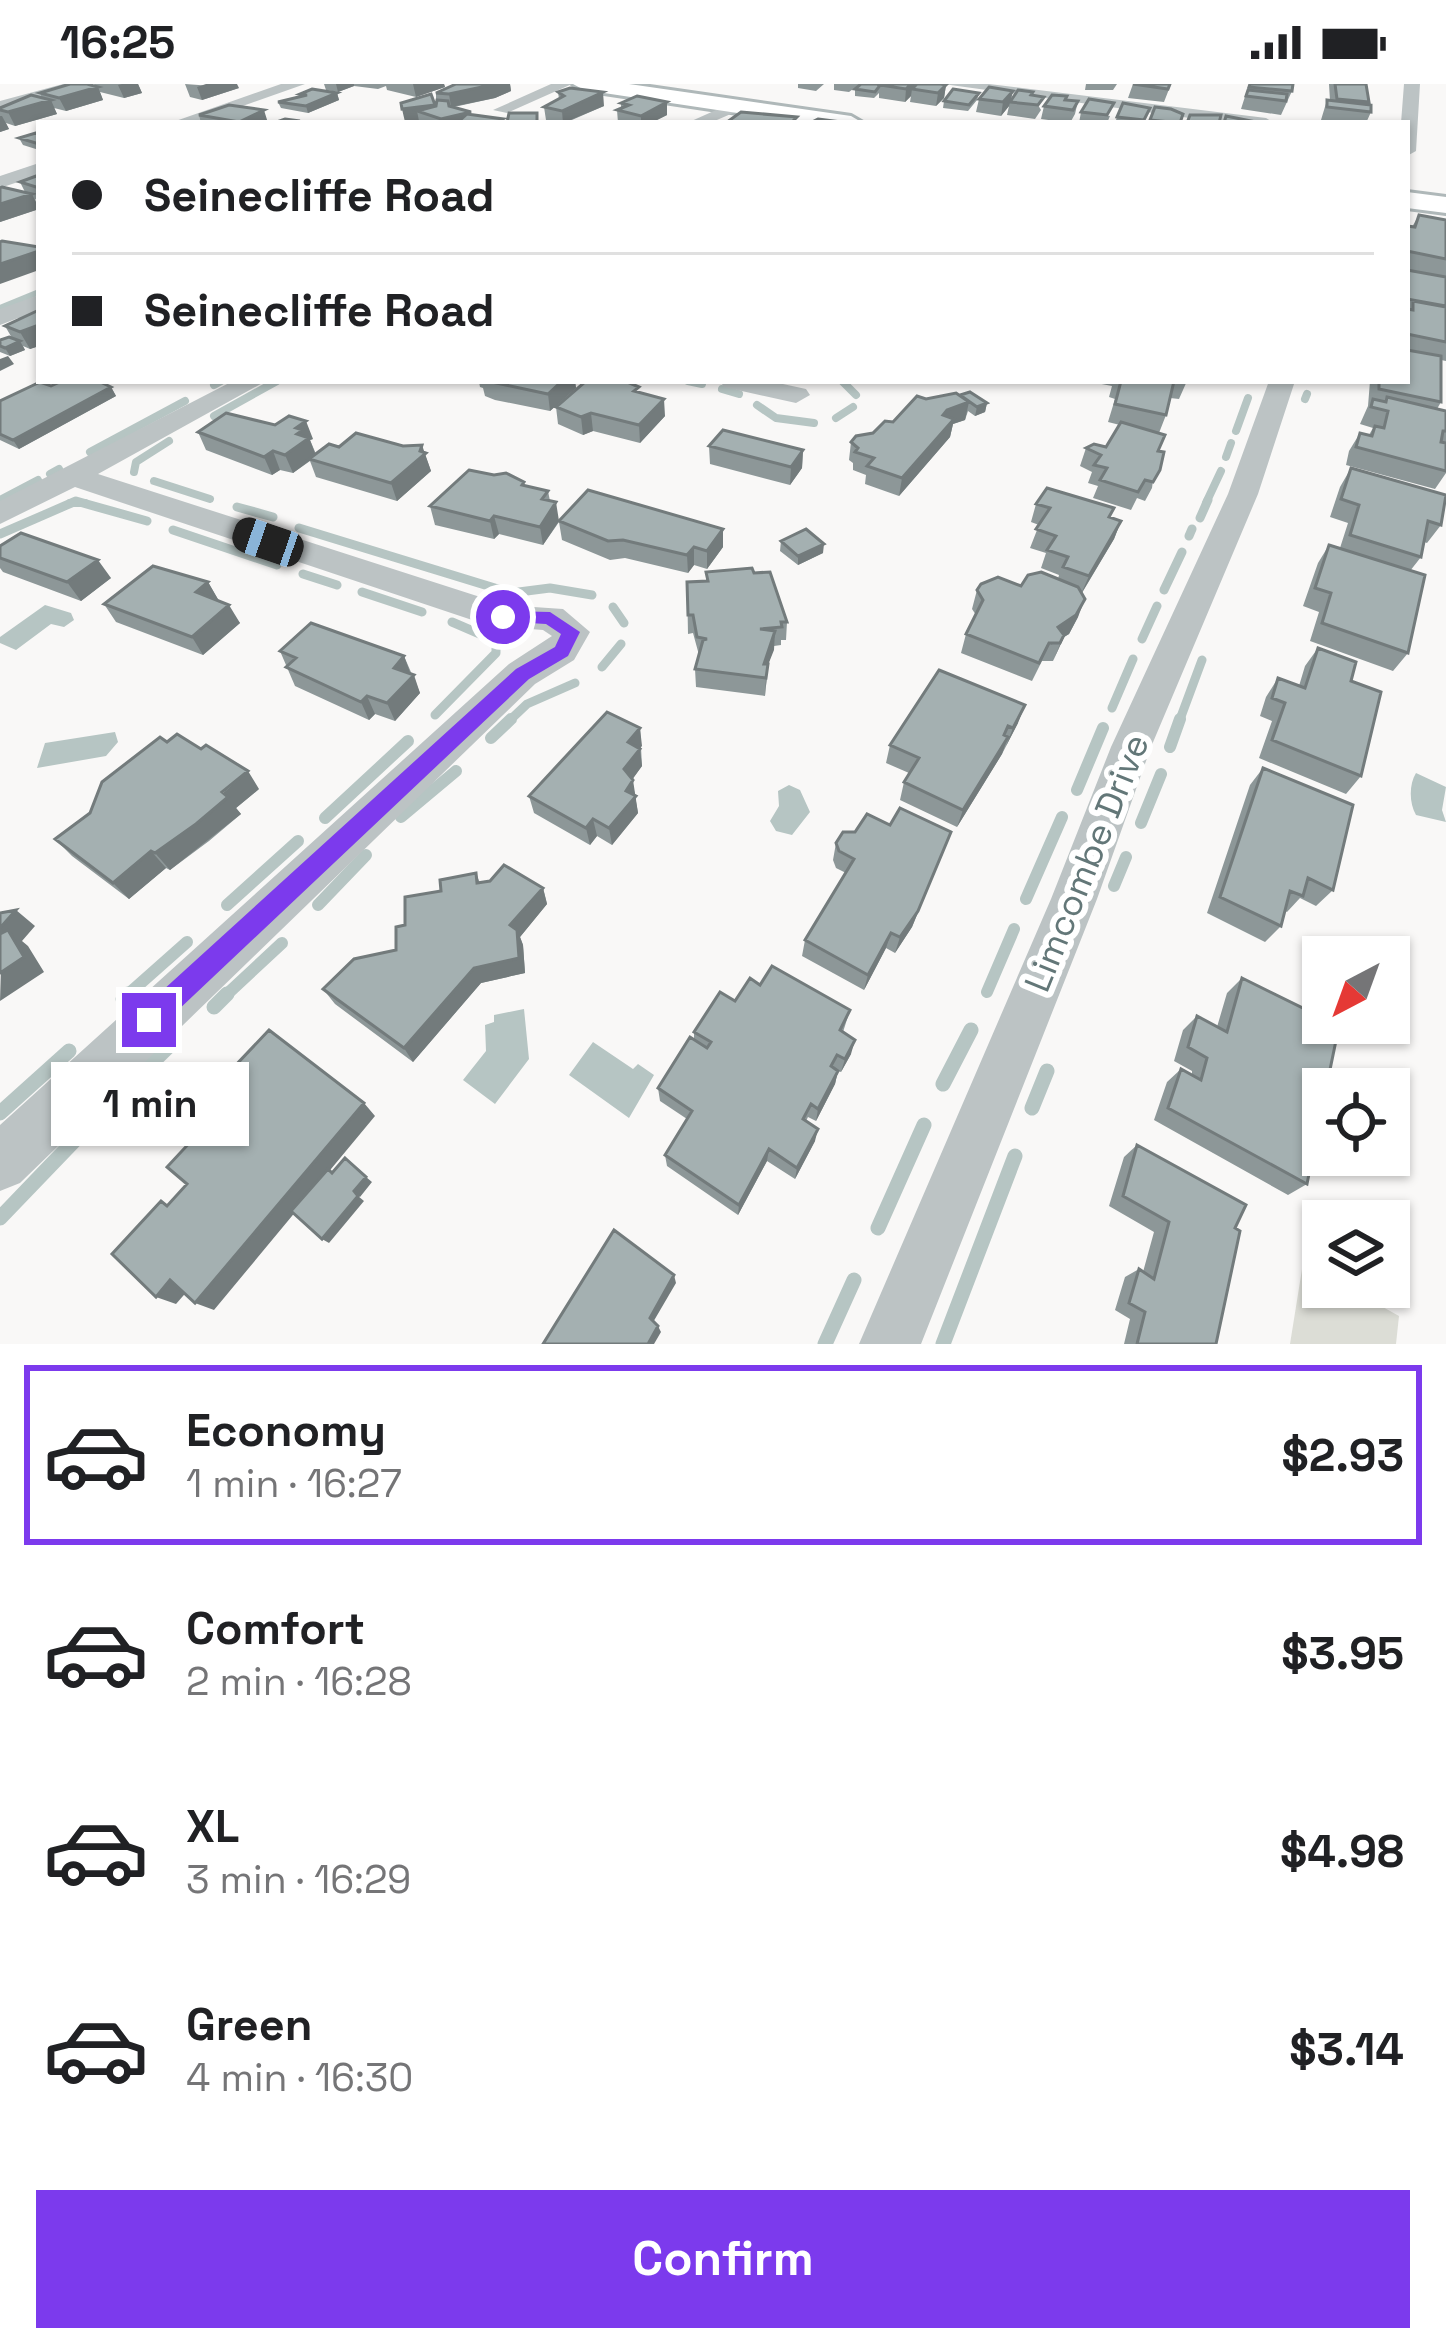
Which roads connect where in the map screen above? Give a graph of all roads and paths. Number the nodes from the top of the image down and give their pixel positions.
1 (80, 84) edge
2 (296, 84) edge
3 (564, 84) edge
4 (584, 84) edge
5 (952, 84) edge
6 (1412, 84) edge
7 (0, 106) edge
8 (501, 110) dead end
9 (726, 115) edge
10 (187, 120) edge
11 (804, 120) edge
12 (1254, 120) edge
13 (1409, 120) edge
14 (36, 170) edge
15 (0, 182) edge
16 (1410, 200) edge
17 (1446, 205) edge
18 (36, 303) edge
19 (0, 318) edge
20 (248, 384) edge
21 (746, 384) edge
22 (1281, 384) edge
23 (796, 395) dead end
24 (72, 476) junction
25 (0, 514) edge
26 (0, 1162) edge
27 (890, 1344) edge

1 - 7 street
2 - 10 street
3 - 8 street
4 - 9 main road
5 - 12 street
6 - 13 street
9 - 11 main road
14 - 15 street
16 - 17 main road
18 - 19 street
20 - 24 street
21 - 23 street
22 - 27 street, Limcombe Drive
24 - 25 street
24 - 26 street

